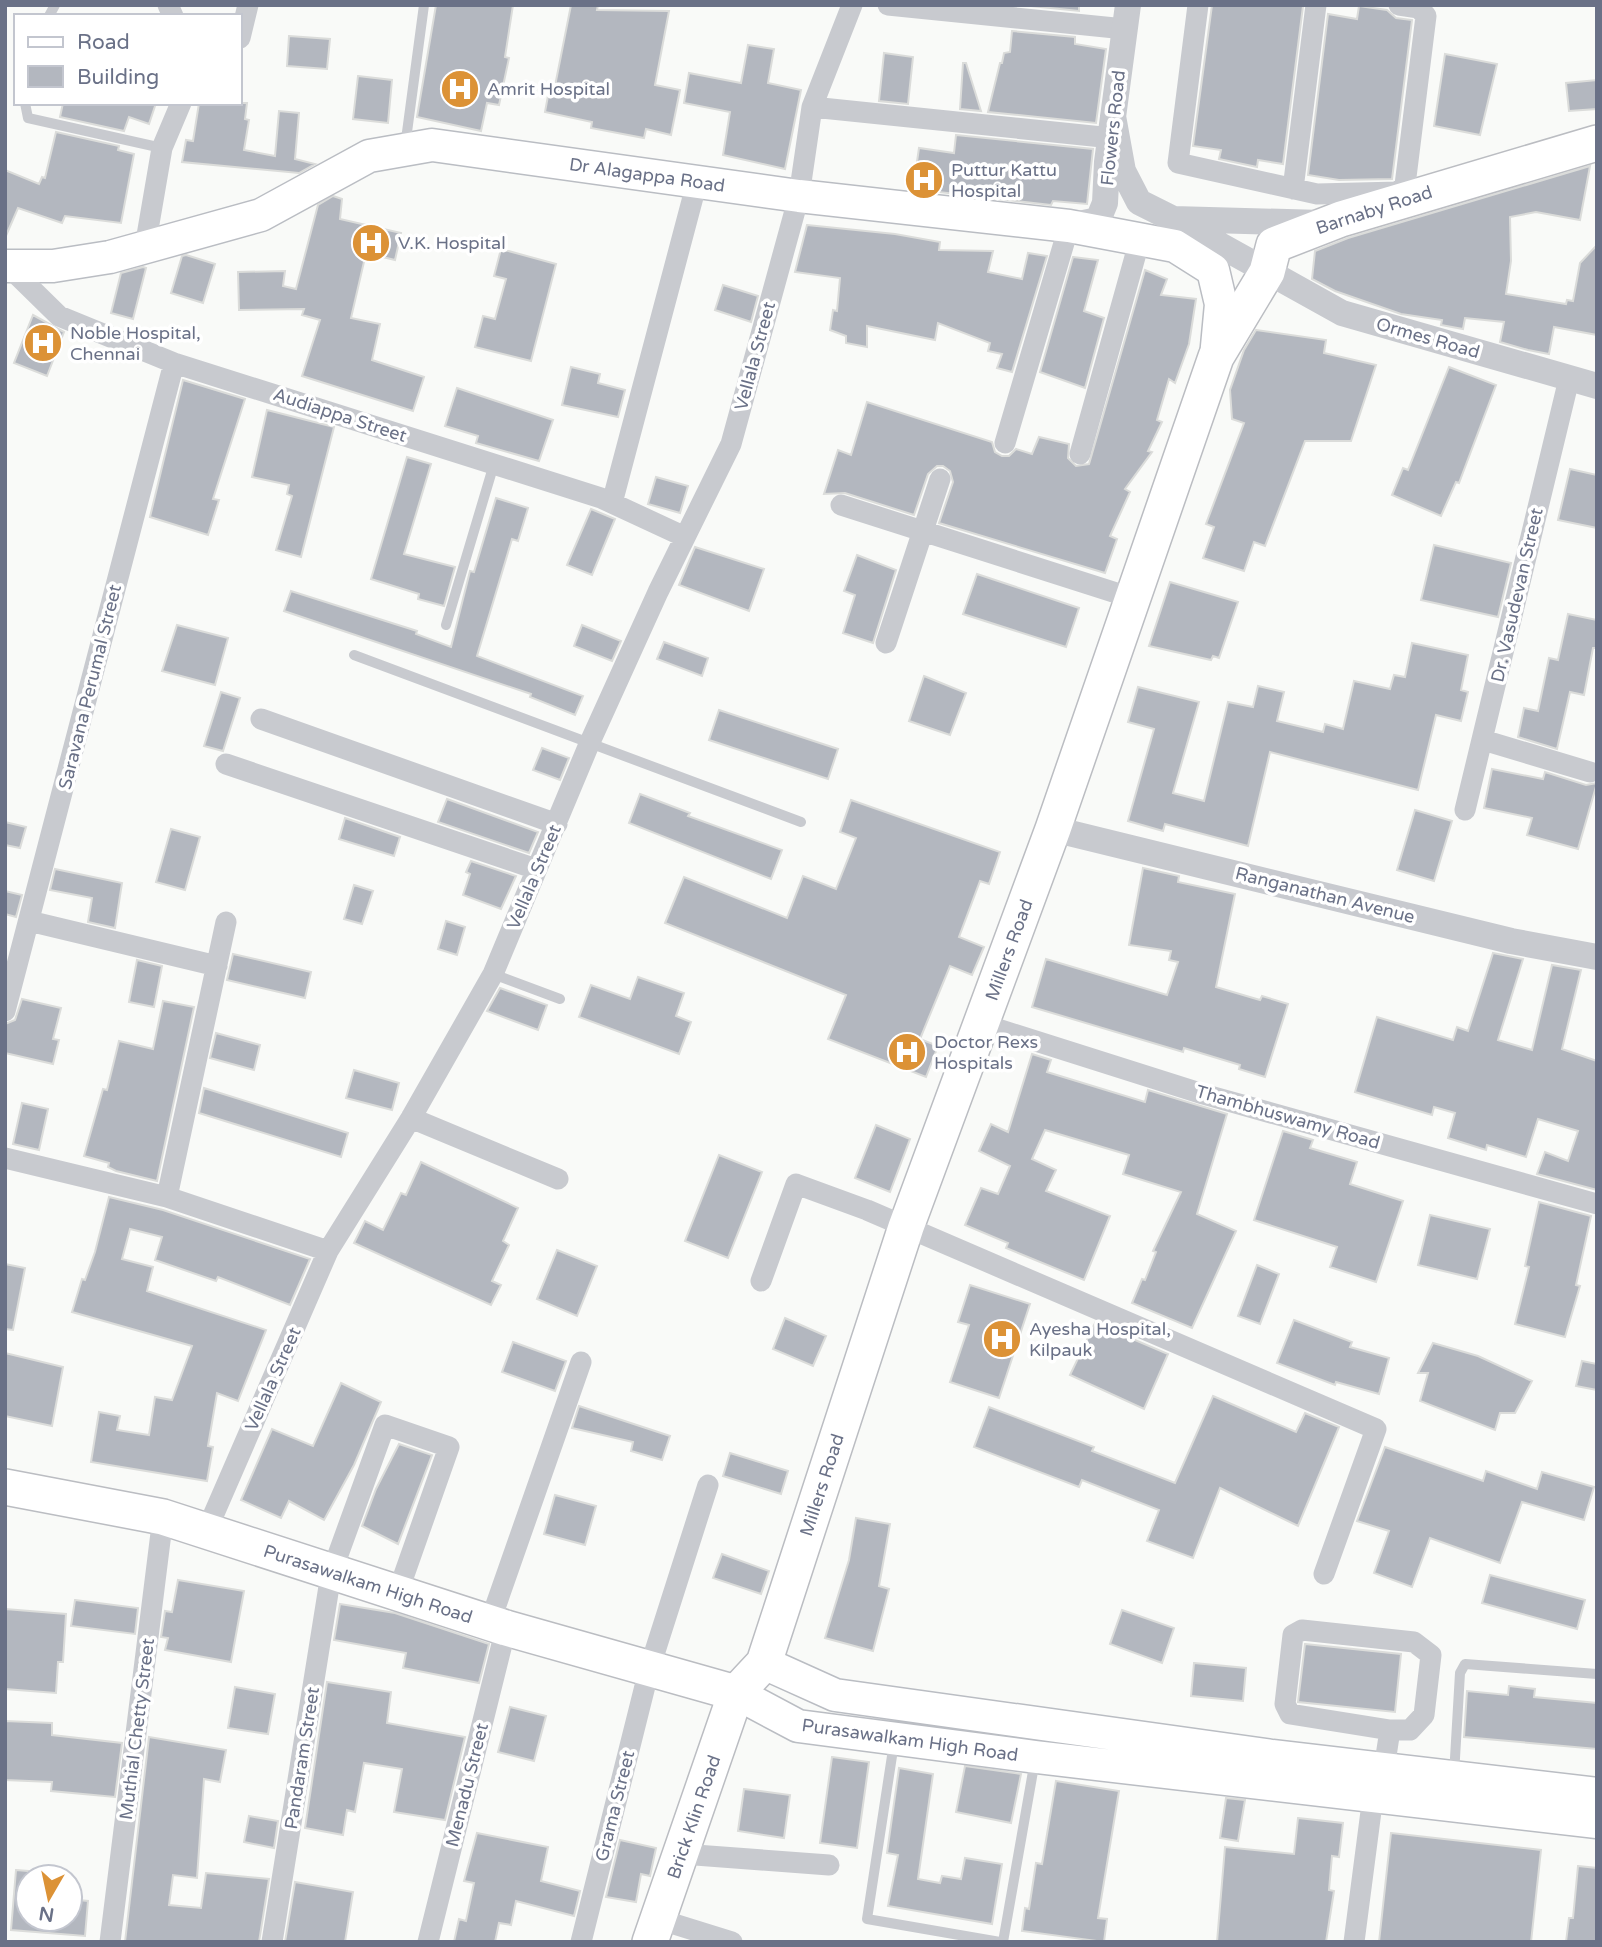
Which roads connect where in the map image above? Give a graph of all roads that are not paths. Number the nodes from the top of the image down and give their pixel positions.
1 (248, 5) edge
2 (424, 5) edge
3 (852, 5) edge
4 (888, 5) edge
5 (1198, 5) edge
6 (1316, 5) edge
7 (1399, 5) edge
8 (1126, 17) edge
9 (242, 30) edge
10 (24, 105) edge
11 (180, 105) edge
12 (812, 107) junction
13 (1113, 127) junction
14 (1597, 143) edge
15 (162, 148) junction
16 (405, 150) junction
17 (698, 182) junction
18 (1293, 189) junction
19 (799, 196) junction
20 (1330, 212) junction
21 (1173, 219) junction
22 (1069, 226) junction
23 (1140, 239) junction
24 (145, 247) junction
25 (7, 267) edge
26 (1267, 272) junction
27 (1216, 358) junction
28 (174, 363) junction
29 (1569, 379) junction
30 (1597, 386) edge
31 (1005, 443) dead end
32 (1080, 454) dead end
33 (494, 464) junction
34 (940, 479) dead end
35 (612, 503) junction
36 (841, 505) dead end
37 (921, 533) junction
38 (685, 537) junction
39 (1132, 598) junction
40 (446, 625) dead end
41 (886, 643) dead end
42 (354, 655) dead end
43 (261, 719) dead end
44 (1483, 740) junction
45 (590, 743) junction
46 (226, 764) dead end
47 (1590, 772) dead end
48 (1465, 810) dead end
49 (801, 822) dead end
50 (557, 824) junction
51 (1053, 830) junction
52 (536, 869) junction
53 (29, 921) junction
54 (226, 922) dead end
55 (1597, 957) edge
56 (12, 964) edge
57 (216, 966) junction
58 (493, 974) junction
59 (560, 999) dead end
60 (5, 1011) edge
61 (982, 1024) junction
62 (411, 1118) junction
63 (5, 1158) edge
64 (558, 1179) dead end
65 (167, 1197) junction
66 (1597, 1204) edge
67 (906, 1227) junction
68 (328, 1251) junction
69 (761, 1281) dead end
70 (581, 1362) dead end
71 (708, 1485) dead end
72 (5, 1488) edge
73 (163, 1517) junction
74 (206, 1532) junction
75 (331, 1574) junction
76 (1324, 1574) dead end
77 (398, 1592) junction
78 (498, 1625) junction
79 (764, 1663) junction
80 (649, 1670) junction
81 (1597, 1674) edge
82 (736, 1693) junction
83 (1390, 1730) junction
84 (894, 1740) junction
85 (1036, 1757) junction
86 (1454, 1777) junction
87 (1378, 1783) junction
88 (1597, 1794) edge
89 (1597, 1822) edge
90 (682, 1854) junction
91 (829, 1865) dead end
92 (654, 1930) edge
93 (110, 1942) edge
94 (272, 1942) edge
95 (428, 1942) edge
96 (581, 1942) edge
97 (732, 1942) edge
98 (1001, 1942) edge
99 (1354, 1942) edge

1 - 9 street
2 - 16 lane
3 - 12 street, Vellala Street
4 - 8 street
5 - 18 street
6 - 18 street
7 - 20 street
8 - 13 street, Flowers Road
10 - 15 lane
11 - 15 street
12 - 13 street
12 - 19 street, Vellala Street
13 - 21 street, Ormes Road
13 - 22 street, Flowers Road
14 - 20 main road, Barnaby Road
15 - 24 street
16 - 17 main road, Dr Alagappa Road
16 - 24 main road, Dr Alagappa Road
17 - 19 main road, Dr Alagappa Road
17 - 35 street
18 - 20 street
19 - 22 main road, Dr Alagappa Road
19 - 38 street, Vellala Street
20 - 21 street
20 - 26 main road, Barnaby Road
21 - 26 street, Ormes Road
22 - 23 main road, Dr Alagappa Road
22 - 31 street
23 - 27 main road, Dr Alagappa Road
23 - 32 street
24 - 25 main road, Dr Alagappa Road
25 - 28 street, Audiappa Street
26 - 27 main road, Barnaby Road
26 - 29 street, Ormes Road
27 - 39 main road, Millers Road
28 - 33 street, Audiappa Street
28 - 53 street, Saravana Perumal Street
29 - 30 street, Ormes Road
29 - 44 street, Dr. Vasudevan Street
33 - 35 street, Audiappa Street
33 - 40 lane
34 - 37 street
35 - 38 street, Audiappa Street
36 - 37 street
37 - 39 street
37 - 41 street
38 - 45 street, Vellala Street
39 - 51 main road, Millers Road
42 - 45 lane
43 - 50 street
44 - 47 street
44 - 48 street, Dr. Vasudevan Street
45 - 49 lane
45 - 50 street, Vellala Street
46 - 52 street
50 - 52 street, Vellala Street
51 - 55 street, Ranganathan Avenue
51 - 61 main road, Millers Road
52 - 58 street, Vellala Street
53 - 56 street, Saravana Perumal Street
53 - 57 street
54 - 57 street
56 - 60 street, Saravana Perumal Street
57 - 65 street
58 - 59 lane
58 - 62 street, Vellala Street
61 - 66 street, Thambhuswamy Road
61 - 67 main road, Millers Road
62 - 64 street
62 - 68 street, Vellala Street
63 - 65 street
65 - 68 street
67 - 69 street
67 - 76 street
67 - 79 main road, Millers Road
68 - 74 street, Vellala Street
70 - 78 street, Menadu Street
71 - 80 street, Grama Street
72 - 73 main road, Purasawalkam High Road
73 - 74 main road, Purasawalkam High Road
73 - 93 street, Muthial Chetty Street
74 - 75 main road, Purasawalkam High Road
75 - 77 main road, Purasawalkam High Road
75 - 77 street, Pandaram Street
75 - 94 street, Pandaram Street
77 - 78 main road, Purasawalkam High Road
78 - 80 main road, Purasawalkam High Road
78 - 95 street, Menadu Street
79 - 82 main road, Millers Road
79 - 87 main road, Purasawalkam High Road
80 - 82 main road, Purasawalkam High Road
80 - 96 street, Grama Street
81 - 86 lane
82 - 84 main road, Purasawalkam High Road
82 - 90 main road, Brick Klin Road
83 - 83 street
83 - 87 street
84 - 85 main road, Purasawalkam High Road
84 - 98 lane
85 - 87 main road, Purasawalkam High Road
85 - 98 lane
86 - 87 main road, Purasawalkam High Road
86 - 88 main road, Purasawalkam High Road
87 - 89 main road, Purasawalkam High Road
87 - 99 street
90 - 91 street
90 - 92 main road, Brick Klin Road
92 - 97 street

